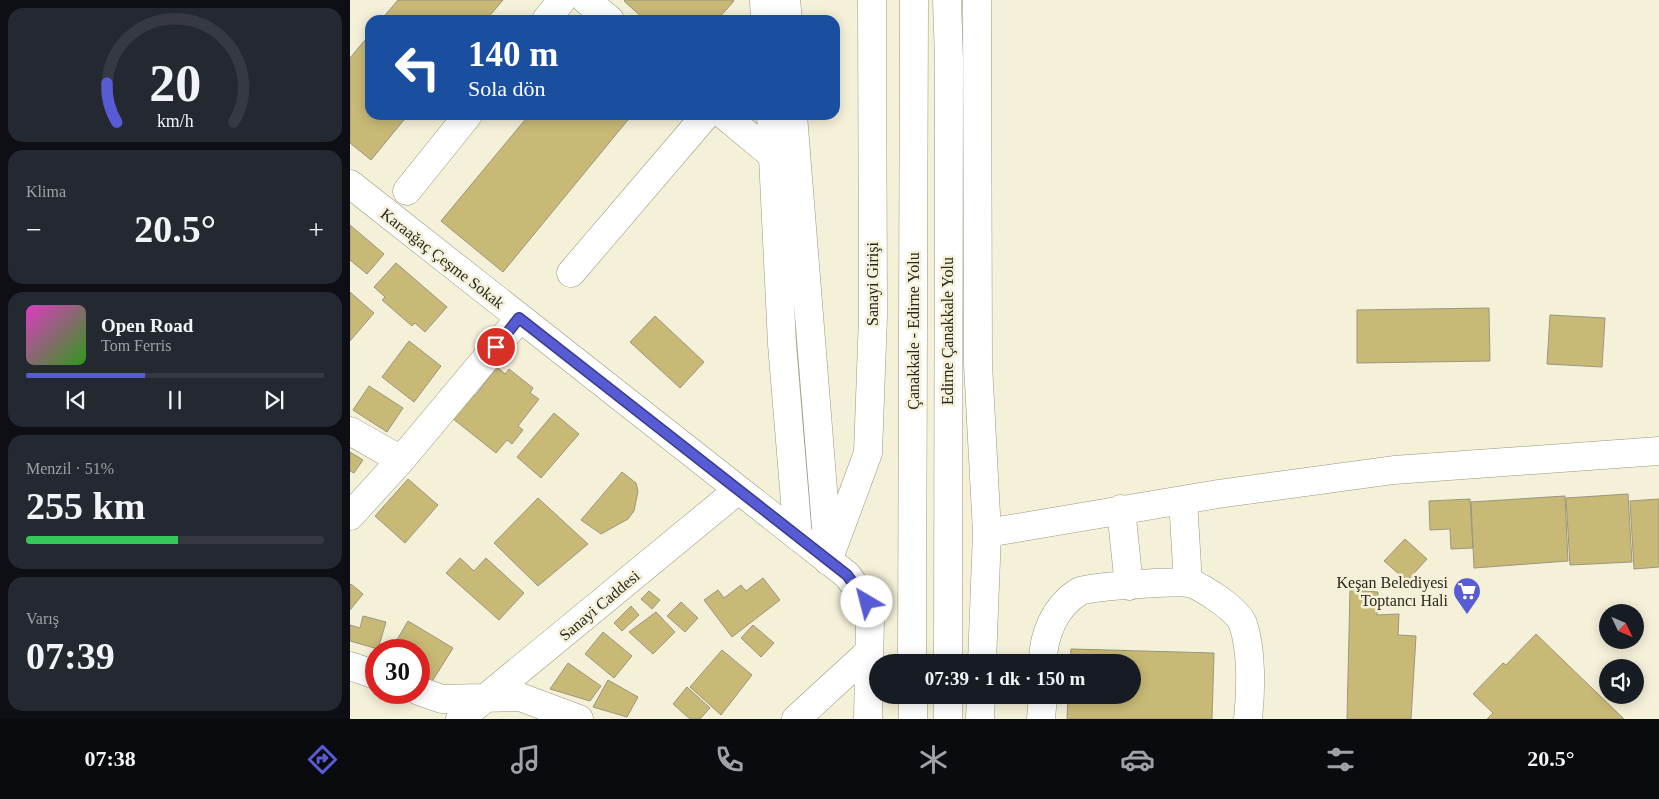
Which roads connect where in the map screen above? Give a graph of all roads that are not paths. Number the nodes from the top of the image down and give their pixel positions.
1 (562, 0) edge
2 (586, 0) edge
3 (764, 0) edge
4 (786, 0) edge
5 (872, 0) edge
6 (914, 0) edge
7 (947, 0) edge
8 (977, 0) edge
9 (550, 15) edge
10 (604, 15) edge
11 (765, 15) edge
12 (788, 15) edge
13 (464, 120) edge
14 (702, 120) edge
15 (730, 120) edge
16 (771, 120) edge
17 (793, 120) edge
18 (774, 156) junction
19 (797, 175) junction
20 (350, 184) edge
21 (407, 191) dead end
22 (571, 273) dead end
23 (519, 318) junction
24 (350, 431) edge
25 (1659, 451) edge
26 (401, 460) junction
27 (738, 490) junction
28 (1183, 500) junction
29 (1121, 509) junction
30 (350, 516) edge
31 (987, 533) junction
32 (798, 537) junction
33 (828, 561) junction
34 (1188, 583) junction
35 (1129, 586) junction
36 (869, 652) junction
37 (912, 654) edge
38 (948, 654) edge
39 (982, 654) edge
40 (1043, 654) edge
41 (350, 666) edge
42 (365, 671) edge
43 (430, 695) edge
44 (488, 698) junction
45 (913, 704) edge
46 (948, 704) edge
47 (981, 704) edge
48 (1042, 704) edge
49 (460, 719) edge
50 (579, 719) edge
51 (796, 719) edge
52 (868, 719) edge
53 (913, 719) edge
54 (948, 719) edge
55 (980, 719) edge
56 (1042, 719) edge
57 (1248, 719) edge

1 - 9 main road
2 - 10 main road
3 - 11 main road
4 - 12 main road
5 - 33 main road, Sanayi Girişi
6 - 37 main road, Çanakkale - Edirne Yolu
7 - 38 main road, Edirne Çanakkale Yolu
8 - 31 main road
13 - 21 main road
14 - 22 main road
15 - 18 main road
16 - 18 main road
17 - 19 main road
18 - 19 main road
18 - 32 main road
19 - 33 main road
20 - 23 main road, Karaağaç Çeşme Sokak
23 - 26 main road
23 - 27 main road, Karaağaç Çeşme Sokak
24 - 26 main road
25 - 28 main road
26 - 30 main road
27 - 32 main road, Karaağaç Çeşme Sokak
27 - 44 main road, Sanayi Caddesi
28 - 29 main road
28 - 34 main road
29 - 31 main road
29 - 35 main road
31 - 39 main road
32 - 33 main road, Karaağaç Çeşme Sokak
33 - 36 main road, Karaağaç Çeşme Sokak
34 - 35 main road
34 - 57 main road
35 - 40 main road
36 - 51 main road
36 - 52 main road, Karaağaç Çeşme Sokak
41 - 42 main road
43 - 44 main road
44 - 49 main road, Sanayi Caddesi
44 - 50 main road
45 - 53 main road
46 - 54 main road
47 - 55 main road
48 - 56 main road

